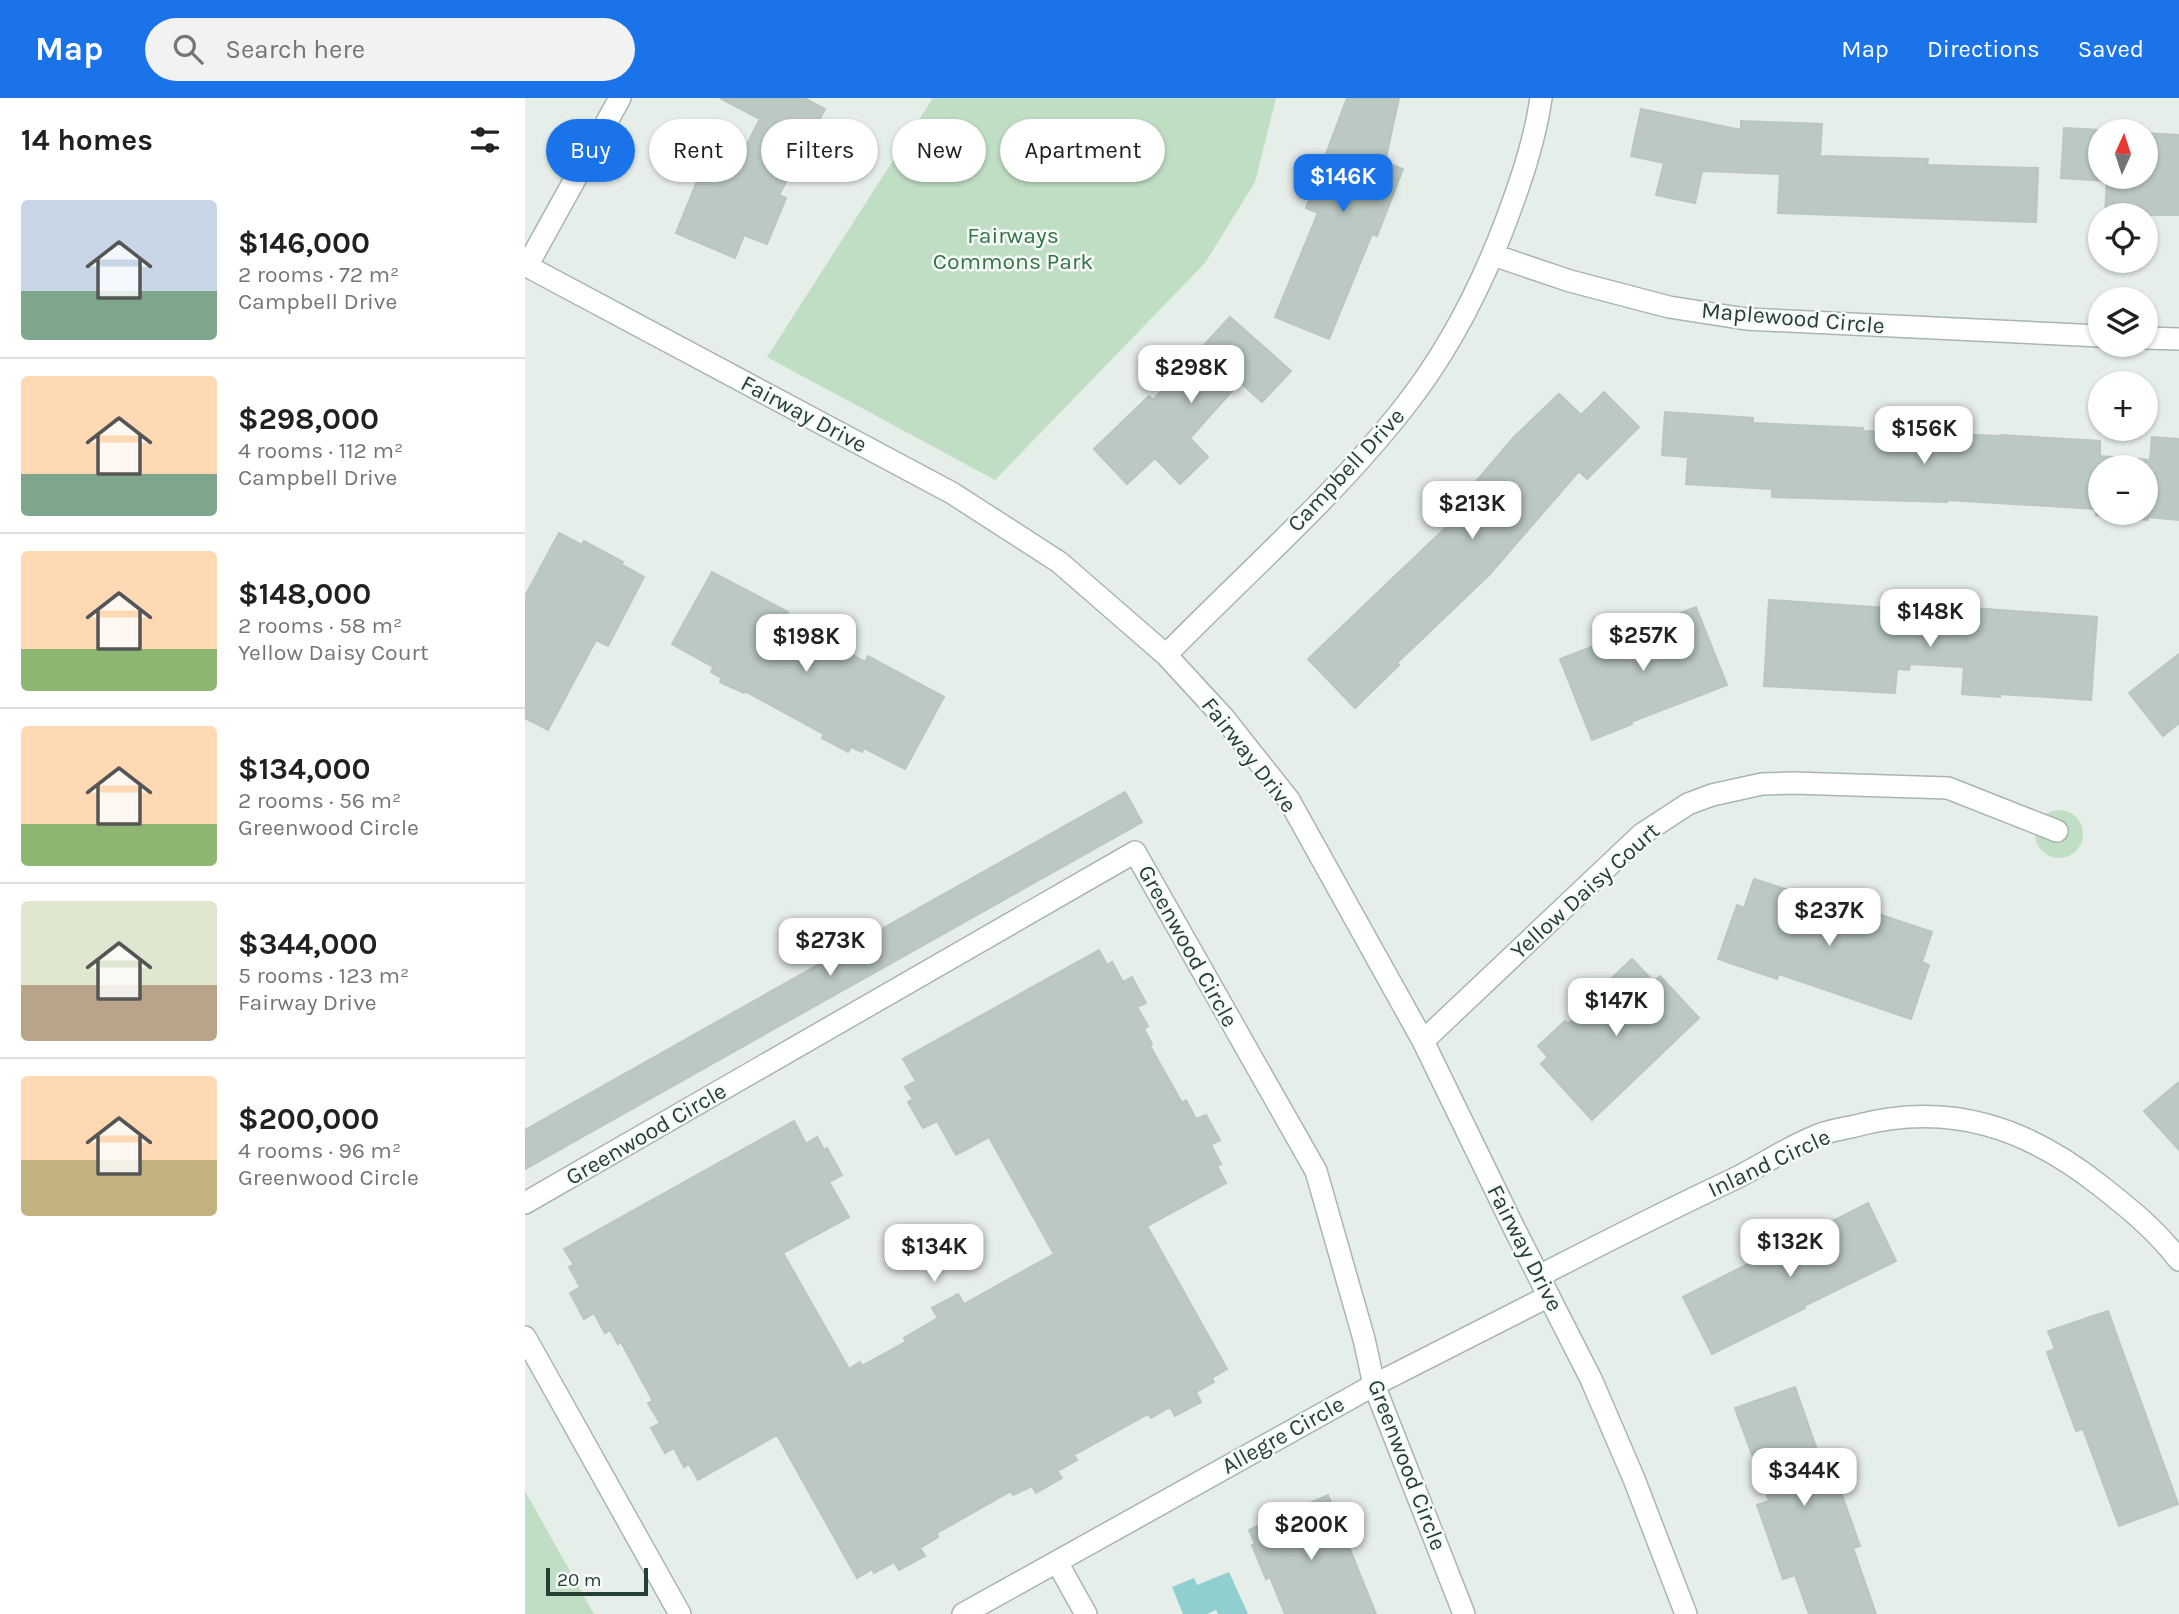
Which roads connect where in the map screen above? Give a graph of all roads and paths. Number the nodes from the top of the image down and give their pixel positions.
1 (620, 98) edge
2 (1541, 98) edge
3 (1493, 255) junction
4 (526, 266) edge
5 (2088, 335) edge
6 (2158, 338) edge
7 (2179, 339) edge
8 (1166, 655) junction
9 (2057, 831) dead end
10 (1423, 1041) junction
11 (525, 1203) edge
12 (2179, 1259) edge
13 (1539, 1276) junction
14 (1549, 1296) junction
15 (525, 1337) edge
16 (1374, 1385) junction
17 (1057, 1562) junction
18 (680, 1614) edge
19 (963, 1614) edge
20 (1086, 1614) edge
21 (1464, 1614) edge
22 (1686, 1614) edge

1 - 4 street
2 - 3 street, Campbell Drive
3 - 5 street, Maplewood Circle
3 - 8 street, Campbell Drive
4 - 8 street, Fairway Drive
6 - 7 street
8 - 10 street, Fairway Drive
9 - 10 street, Yellow Daisy Court
10 - 13 street, Fairway Drive
11 - 16 street, Greenwood Circle
12 - 13 street, Inland Circle
13 - 14 street, Fairway Drive
14 - 16 street, Allegre Circle
14 - 22 street, Fairway Drive
15 - 18 street
16 - 17 street, Allegre Circle
16 - 21 street, Greenwood Circle
17 - 19 street, Allegre Circle
17 - 20 street

